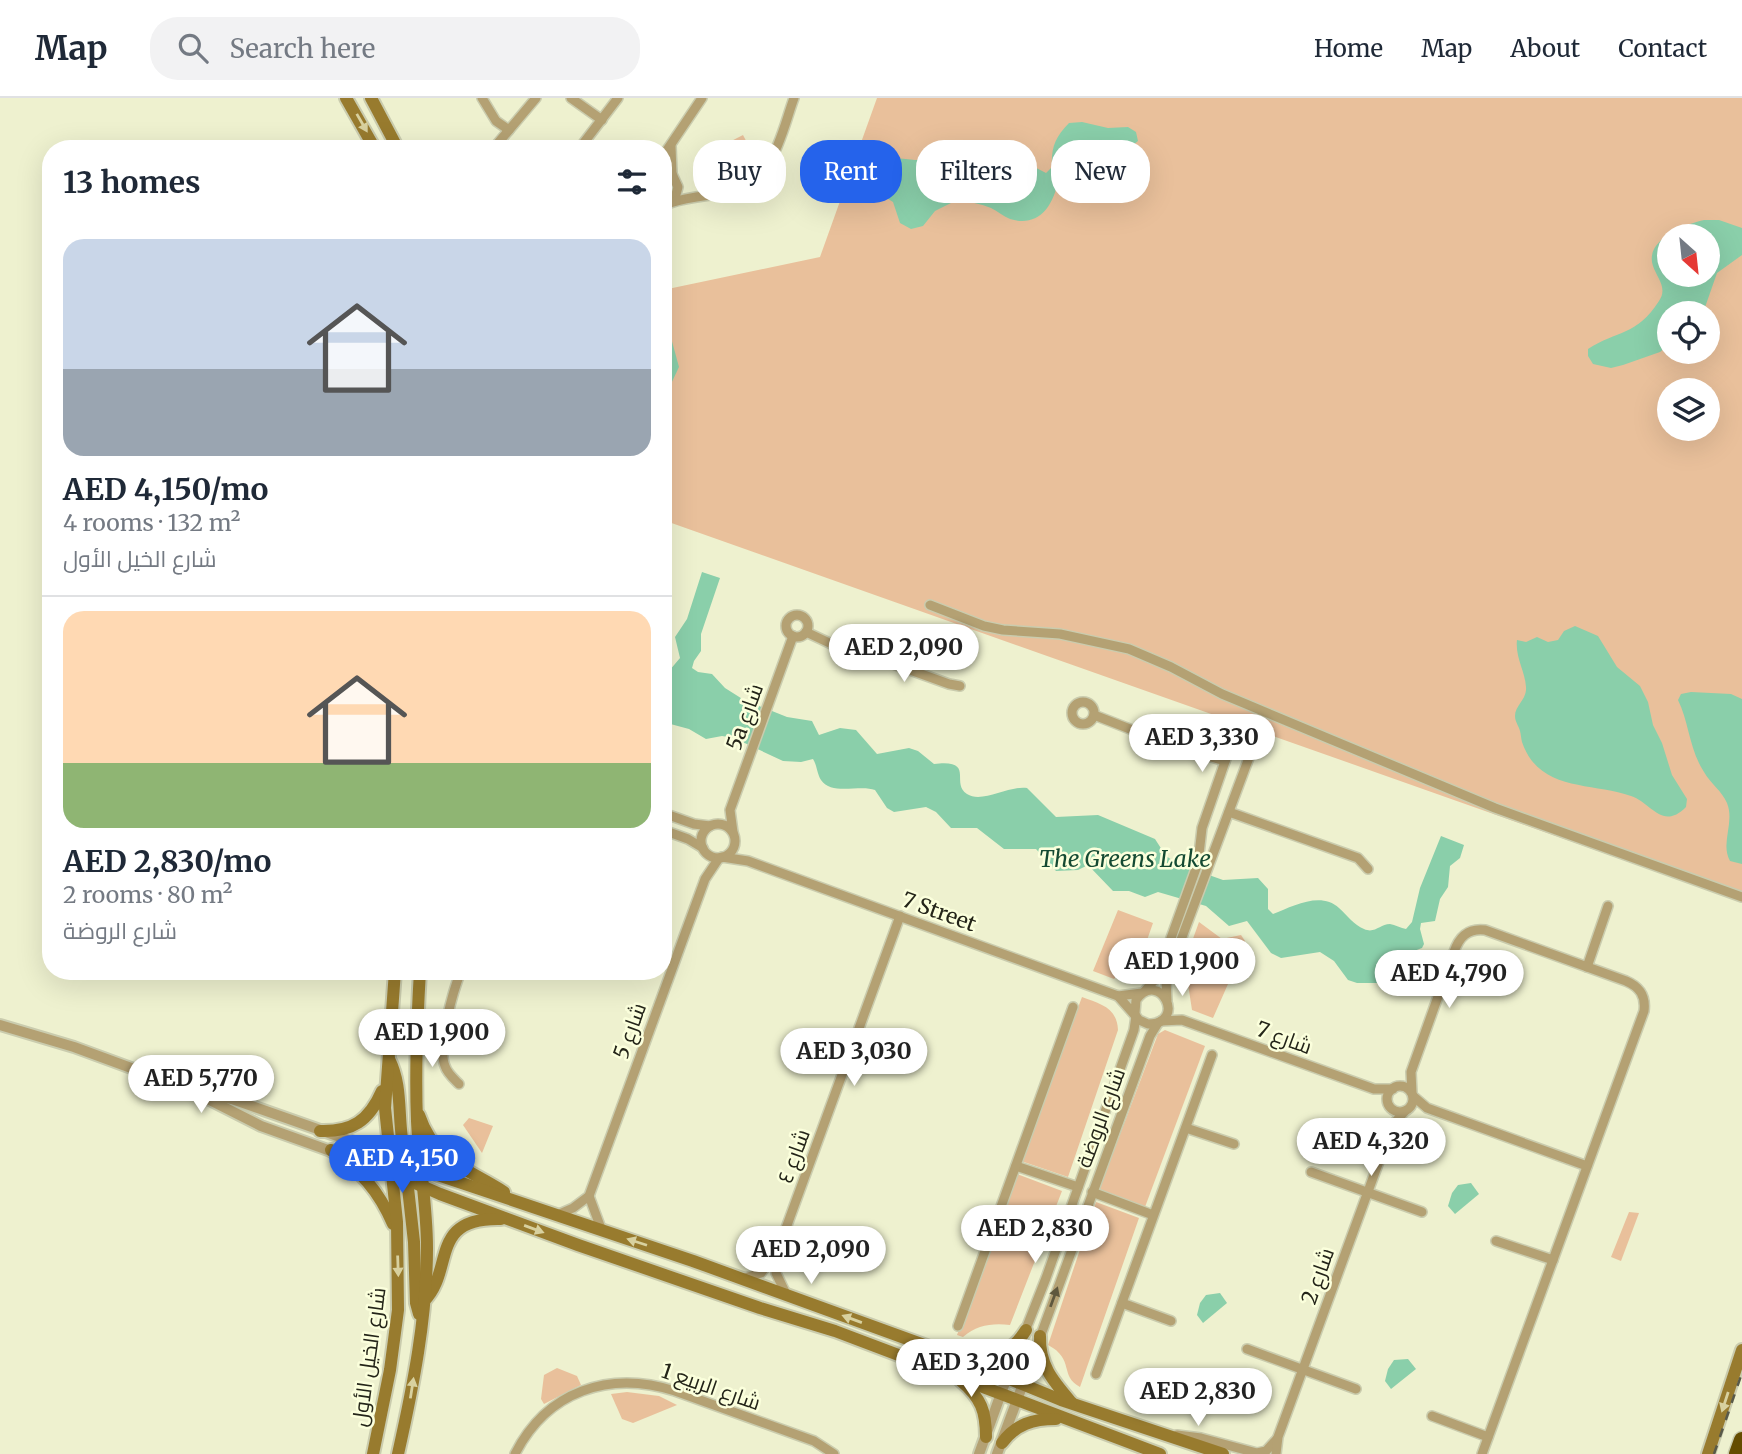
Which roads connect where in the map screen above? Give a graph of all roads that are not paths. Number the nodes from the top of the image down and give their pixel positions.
1 (346, 98) edge
2 (371, 98) edge
3 (482, 98) edge
4 (536, 98) edge
5 (571, 98) edge
6 (618, 98) edge
7 (702, 98) edge
8 (794, 98) edge
9 (602, 120) junction
10 (509, 130) junction
11 (370, 140) edge
12 (393, 140) edge
13 (501, 140) edge
14 (586, 140) edge
15 (779, 140) edge
16 (672, 143) edge
17 (672, 176) edge
18 (672, 178) edge
19 (693, 190) edge
20 (672, 198) edge
21 (693, 198) edge
22 (672, 203) edge
23 (930, 605) dead end
24 (806, 632) junction
25 (793, 636) junction
26 (960, 686) dead end
27 (1094, 715) dead end
28 (1153, 738) junction
29 (1174, 746) junction
30 (1225, 763) junction
31 (1229, 809) junction
32 (730, 810) junction
33 (672, 816) edge
34 (711, 825) junction
35 (1202, 828) junction
36 (672, 833) edge
37 (734, 835) junction
38 (1219, 835) junction
39 (705, 850) junction
40 (721, 857) junction
41 (748, 861) junction
42 (1203, 864) junction
43 (1368, 869) dead end
44 (705, 879) junction
45 (1742, 897) edge
46 (1608, 906) dead end
47 (1188, 907) junction
48 (900, 916) junction
49 (1587, 967) junction
50 (672, 969) edge
51 (394, 980) edge
52 (419, 980) edge
53 (458, 980) edge
54 (668, 980) edge
55 (1143, 992) junction
56 (1118, 996) junction
57 (1167, 1002) junction
58 (1073, 1007) dead end
59 (1135, 1014) junction
60 (1182, 1020) junction
61 (1160, 1022) junction
62 (0, 1026) edge
63 (1212, 1055) dead end
64 (388, 1059) junction
65 (1411, 1072) junction
66 (385, 1084) junction
67 (458, 1084) dead end
68 (1395, 1088) junction
69 (1374, 1089) junction
70 (191, 1090) junction
71 (1412, 1095) junction
72 (1389, 1104) junction
73 (417, 1106) junction
74 (1427, 1108) junction
75 (1407, 1110) junction
76 (1392, 1126) junction
77 (1186, 1128) junction
78 (320, 1131) junction
79 (401, 1133) junction
80 (418, 1140) junction
81 (1234, 1144) dead end
82 (373, 1149) joint
83 (331, 1150) junction
84 (408, 1162) junction
85 (1016, 1166) junction
86 (1587, 1166) junction
87 (394, 1167) junction
88 (421, 1168) junction
89 (1311, 1172) dead end
90 (424, 1184) junction
91 (1077, 1187) junction
92 (1093, 1192) junction
93 (1367, 1192) junction
94 (589, 1196) junction
95 (518, 1203) junction
96 (1422, 1212) dead end
97 (1153, 1215) junction
98 (556, 1216) junction
99 (509, 1219) junction
100 (603, 1231) junction
101 (398, 1239) junction
102 (1496, 1241) dead end
103 (778, 1250) junction
104 (1553, 1260) junction
105 (742, 1279) junction
106 (786, 1294) junction
107 (424, 1301) junction
108 (1122, 1303) junction
109 (422, 1321) junction
110 (1171, 1321) dead end
111 (958, 1326) dead end
112 (1026, 1330) junction
113 (1040, 1336) junction
114 (1247, 1349) dead end
115 (1742, 1350) edge
116 (946, 1353) junction
117 (1302, 1370) junction
118 (953, 1374) junction
119 (1096, 1374) dead end
120 (1007, 1377) junction
121 (1023, 1384) junction
122 (1356, 1389) dead end
123 (1001, 1395) junction
124 (1016, 1401) junction
125 (1074, 1405) junction
126 (1432, 1416) dead end
127 (1064, 1419) junction
128 (1163, 1436) junction
129 (986, 1437) junction
130 (1278, 1437) junction
131 (1488, 1437) junction
132 (1742, 1440) edge
133 (1000, 1448) edge
134 (373, 1454) edge
135 (398, 1454) edge
136 (515, 1454) edge
137 (834, 1454) edge
138 (979, 1454) edge
139 (1160, 1454) edge
140 (1223, 1454) edge
141 (1276, 1454) edge
142 (1482, 1454) edge
143 (1709, 1454) edge
144 (1737, 1454) edge

1 -> 11 main road
2 - 12 main road
3 - 10 street
4 - 10 street
5 - 9 street
6 - 9 street
7 - 16 street
8 - 15 street
9 - 14 street
10 - 13 street
17 - 19 street
18 - 20 street
21 - 22 street
23 - 45 street
24 - 25 street
24 - 25 street
24 - 26 street
25 - 32 street, 5a شارع
27 - 28 street
28 - 29 street
28 - 29 street
29 - 30 street
30 - 31 street
30 - 35 street
31 - 38 street
31 - 43 street
32 - 34 street, 5a شارع
32 - 37 street, 5a شارع
33 - 34 street
34 - 37 street
34 - 39 street
35 - 38 street
35 - 42 street
36 - 39 street
37 - 40 street
37 - 41 street
38 - 42 street
39 - 40 street
39 - 44 street, شارع 5
40 - 41 street, 7 Street
40 - 44 street, شارع 5
41 - 48 street, 7 Street
42 - 47 street
44 - 50 street, شارع 5
46 - 49 street
47 - 55 street
47 - 57 street
48 - 56 street, 7 Street
48 - 103 street, شارع ٤
49 - 65 street
49 - 86 street
51 - 64 main road, شارع الخيل الأول
52 - 73 main road, شارع الخيل الأول
53 - 67 street
54 - 94 street, شارع 5
55 - 56 street
55 - 57 street
55 - 59 street
56 - 59 street
57 - 60 street, شارع 7
57 - 61 street
58 - 85 street
59 - 61 street
59 - 91 street, شارع الروضة
60 - 61 street, شارع 7
60 - 69 street, شارع 7
61 - 92 street, شارع الروضة
62 - 70 street
63 - 77 street
64 - 66 main road, شارع الخيل الأول
64 - 79 main road
65 - 68 street
65 - 71 street
66 - 78 main road
66 - 87 main road, شارع الخيل الأول
68 - 69 street, شارع 7
68 - 71 street
68 - 72 street
69 - 72 street, شارع 7
70 - 78 street
70 - 83 street
71 - 74 street
71 - 75 street
72 - 75 street
72 - 76 street, شارع 2
73 - 80 main road, شارع الخيل الأول
73 - 95 main road
74 - 75 street
74 - 86 street
75 - 76 street, شارع 2
76 - 93 street, شارع 2
77 - 81 street
77 - 97 street
78 - 82 street
79 - 80 main road
79 - 84 main road
80 - 88 main road, شارع الخيل الأول
82 - 87 main road
83 - 87 street
83 - 101 main road
84 - 87 main road
84 - 88 main road
84 - 90 main road
85 - 91 street
85 - 111 street
86 - 104 street
87 - 90 main road
87 - 101 main road, شارع الخيل الأول
87 - 109 main road
88 - 90 main road, شارع الخيل الأول
88 - 95 main road
89 - 93 street
90 - 99 main road
90 - 107 main road, شارع الخيل الأول
91 - 112 street, شارع الروضة
92 - 97 street
113 -> 92 street, شارع الروضة
93 - 96 street
93 - 117 street, شارع 2
94 - 98 street
94 - 100 street
95 - 98 main road
97 - 108 street
98 - 100 main road
99 - 107 main road
99 -> 118 main road
105 -> 100 main road
101 -> 134 main road, شارع الخيل الأول
102 - 104 street
103 - 105 street, شارع ٤
103 - 106 street, شارع ٤
104 - 131 street
105 - 106 main road
116 -> 106 main road
107 - 109 main road, شارع الخيل الأول
108 - 110 street
108 - 119 street
135 -> 109 main road, شارع الخيل الأول
112 - 116 main road
112 - 120 street, شارع الروضة
113 - 121 street, شارع الروضة
113 - 125 main road
114 - 117 street
115 -> 143 main road
116 - 120 main road
117 - 122 street
117 - 130 street, شارع 2
118 - 123 main road
118 - 129 main road
120 - 121 main road
120 - 123 street
121 - 124 street
121 - 125 main road
123 - 124 main road
123 - 129 street
124 - 127 main road
124 - 133 street
125 - 128 main road
126 - 131 street
127 - 133 main road
127 - 139 main road
128 - 130 street
128 - 140 main road
129 - 138 street
130 - 141 street, شارع 2
131 - 142 street
132 - 144 highway
136 - 137 street, شارع الربيع 1

